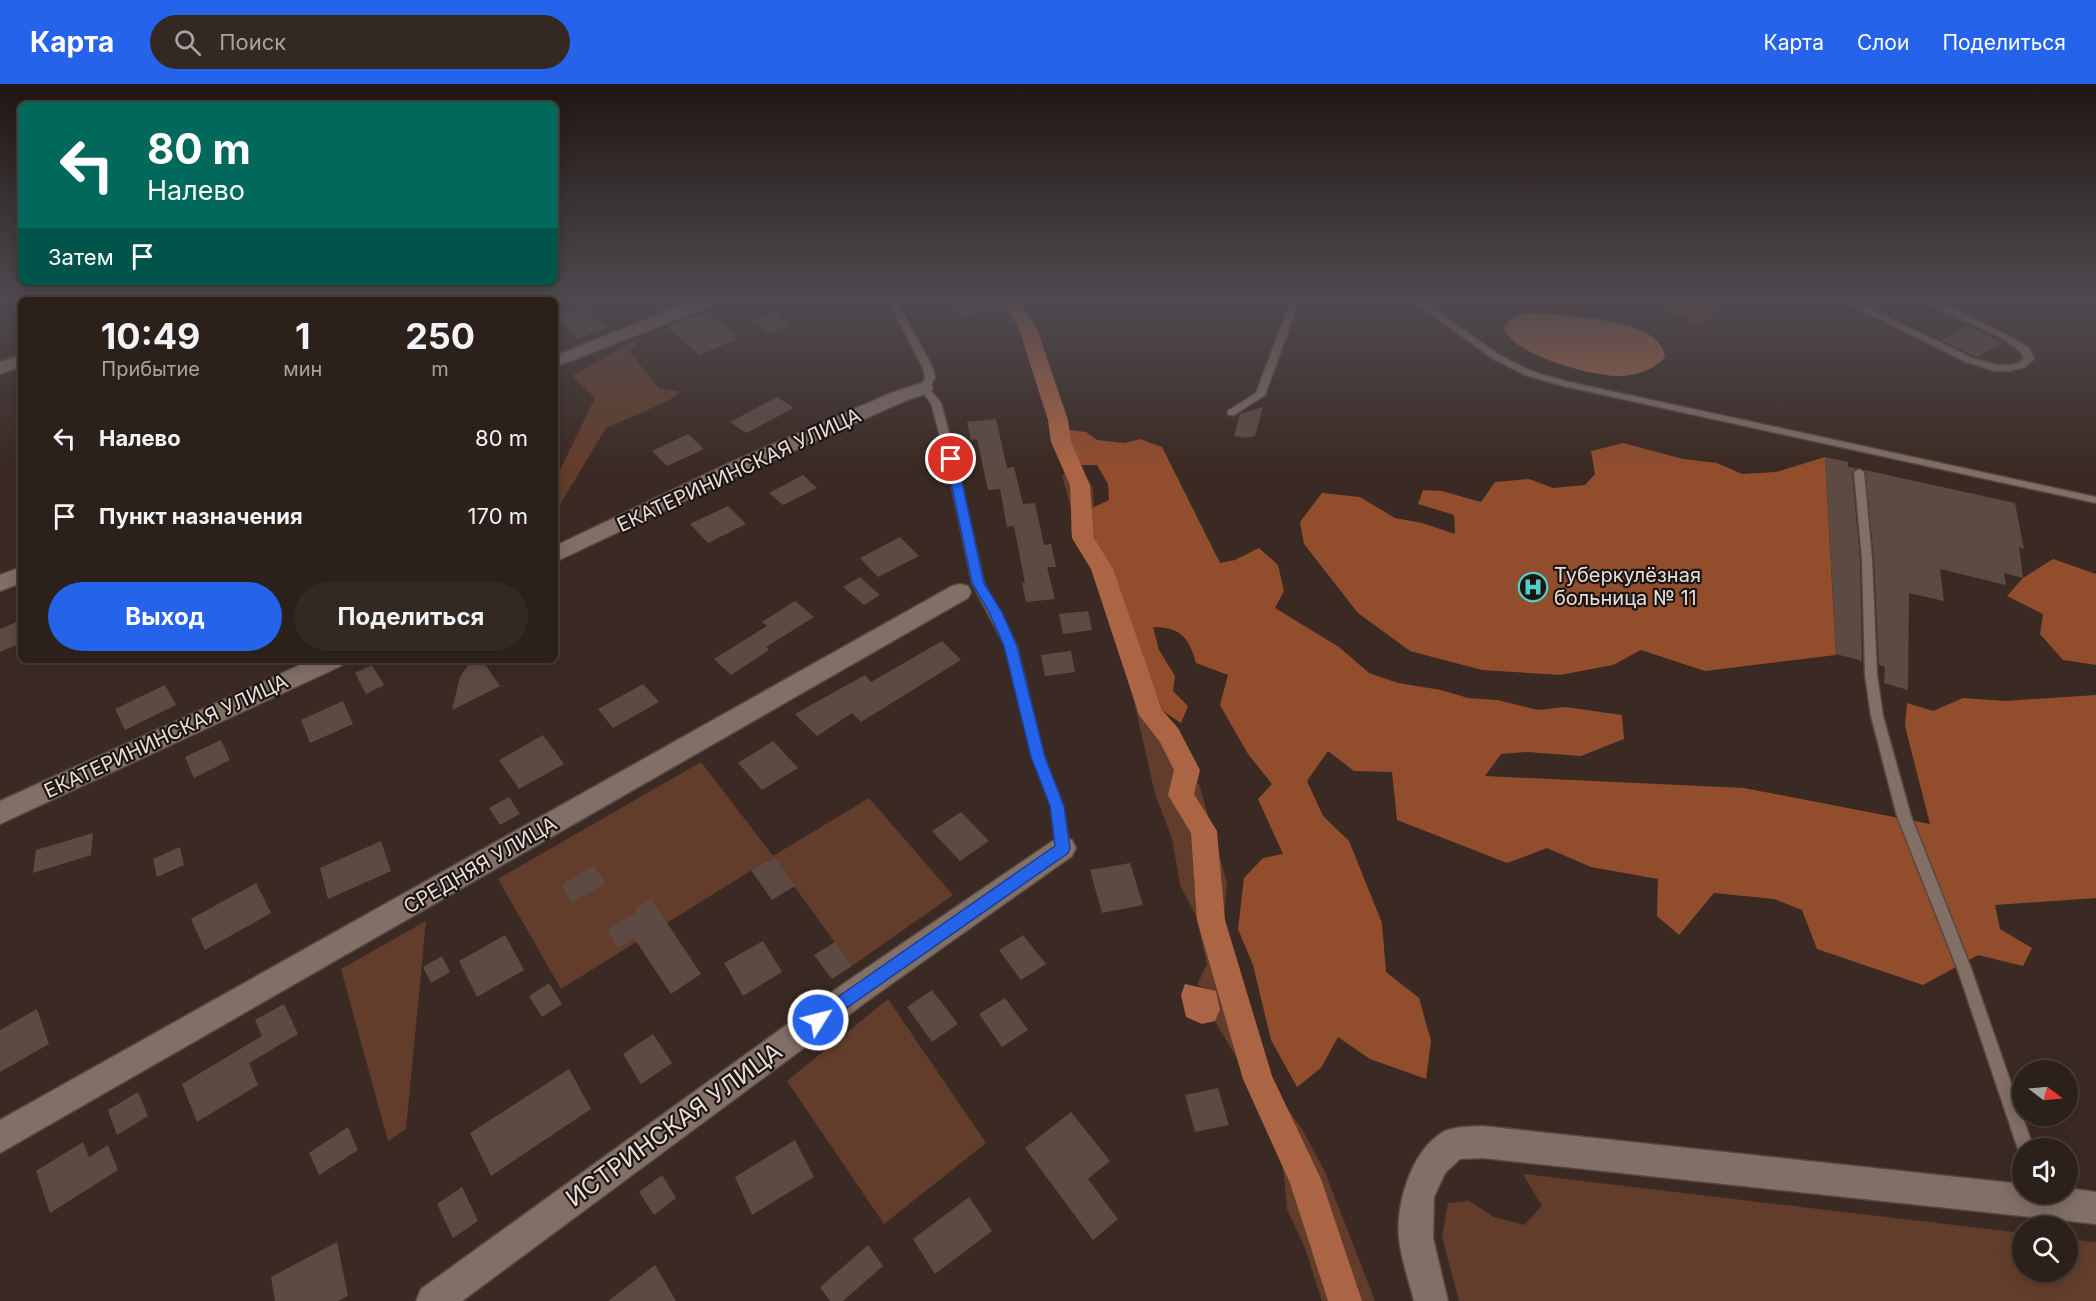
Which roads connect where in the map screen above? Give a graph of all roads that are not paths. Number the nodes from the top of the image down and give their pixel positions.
1 (573, 355) edge
2 (921, 355) edge
3 (1275, 355) edge
4 (1493, 355) edge
5 (1958, 355) edge
6 (2028, 355) edge
7 (18, 361) edge
8 (558, 361) edge
9 (0, 368) edge
10 (924, 388) junction
11 (1231, 413) dead end
12 (1859, 472) dead end
13 (2096, 500) edge
14 (558, 554) edge
15 (18, 576) edge
16 (0, 583) edge
17 (960, 592) dead end
18 (326, 663) edge
19 (0, 813) edge
20 (1062, 848) joint
21 (0, 1137) edge
22 (2022, 1138) edge
23 (2012, 1195) edge
24 (2075, 1204) edge
25 (2096, 1208) edge
26 (434, 1301) edge
27 (1431, 1301) edge

1 - 8 street
2 - 10 lane
3 - 11 lane
4 - 13 lane
5 - 6 lane
7 - 9 street
10 - 14 street, ЕКАТЕРИНИНСКАЯ УЛИЦА
10 - 20 lane
12 - 22 lane
15 - 16 street
17 - 21 street, СРЕДНЯЯ УЛИЦА
18 - 19 street, ЕКАТЕРИНИНСКАЯ УЛИЦА
20 - 26 street, ИСТРИНСКАЯ УЛИЦА
23 - 27 street
24 - 25 street

